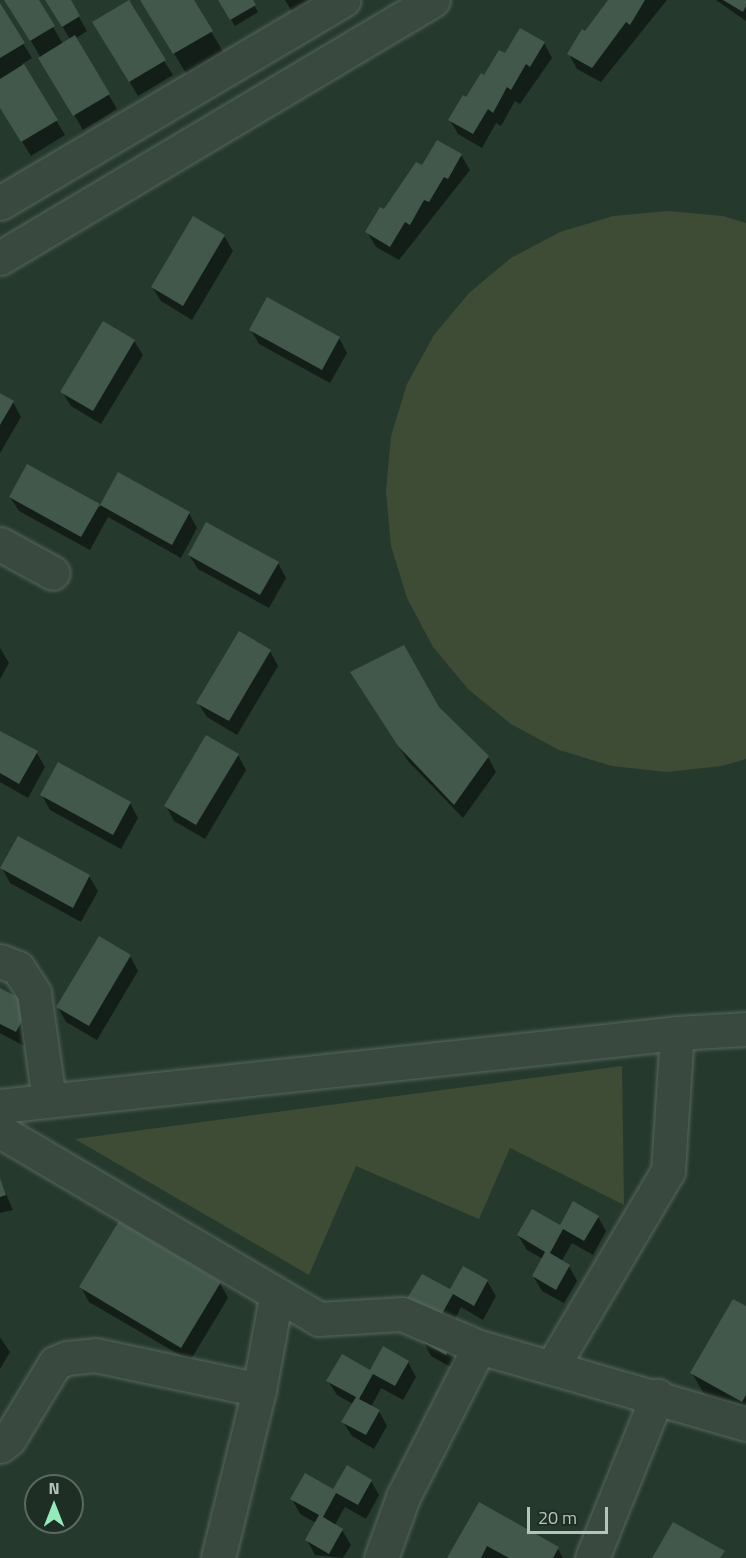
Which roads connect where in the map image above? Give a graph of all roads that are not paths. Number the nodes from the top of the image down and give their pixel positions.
1 (343, 0) edge
2 (433, 0) edge
3 (209, 79) junction
4 (233, 119) junction
5 (1, 200) edge
6 (29, 241) junction
7 (0, 258) edge
8 (0, 544) edge
9 (53, 573) dead end
10 (0, 960) edge
11 (746, 1029) edge
12 (676, 1044) junction
13 (746, 1051) edge
14 (49, 1100) junction
15 (107, 1105) junction
16 (0, 1106) edge
17 (0, 1130) edge
18 (276, 1296) junction
19 (479, 1347) junction
20 (552, 1367) junction
21 (259, 1390) junction
22 (657, 1396) junction
23 (746, 1424) edge
24 (0, 1446) edge
25 (218, 1558) edge
26 (381, 1558) edge
27 (592, 1558) edge

1 - 3 street
2 - 4 street
3 - 4 street
3 - 5 street
4 - 6 street
5 - 6 street
6 - 7 street
8 - 9 street
10 - 14 street
11 - 12 street
12 - 13 street
12 - 15 street
12 - 20 street
14 - 15 street
14 - 16 street
15 - 17 street
17 - 18 street
18 - 19 street
18 - 21 street
19 - 20 street
19 - 26 street
20 - 22 street
21 - 24 street
21 - 25 street
22 - 23 street
22 - 27 street

